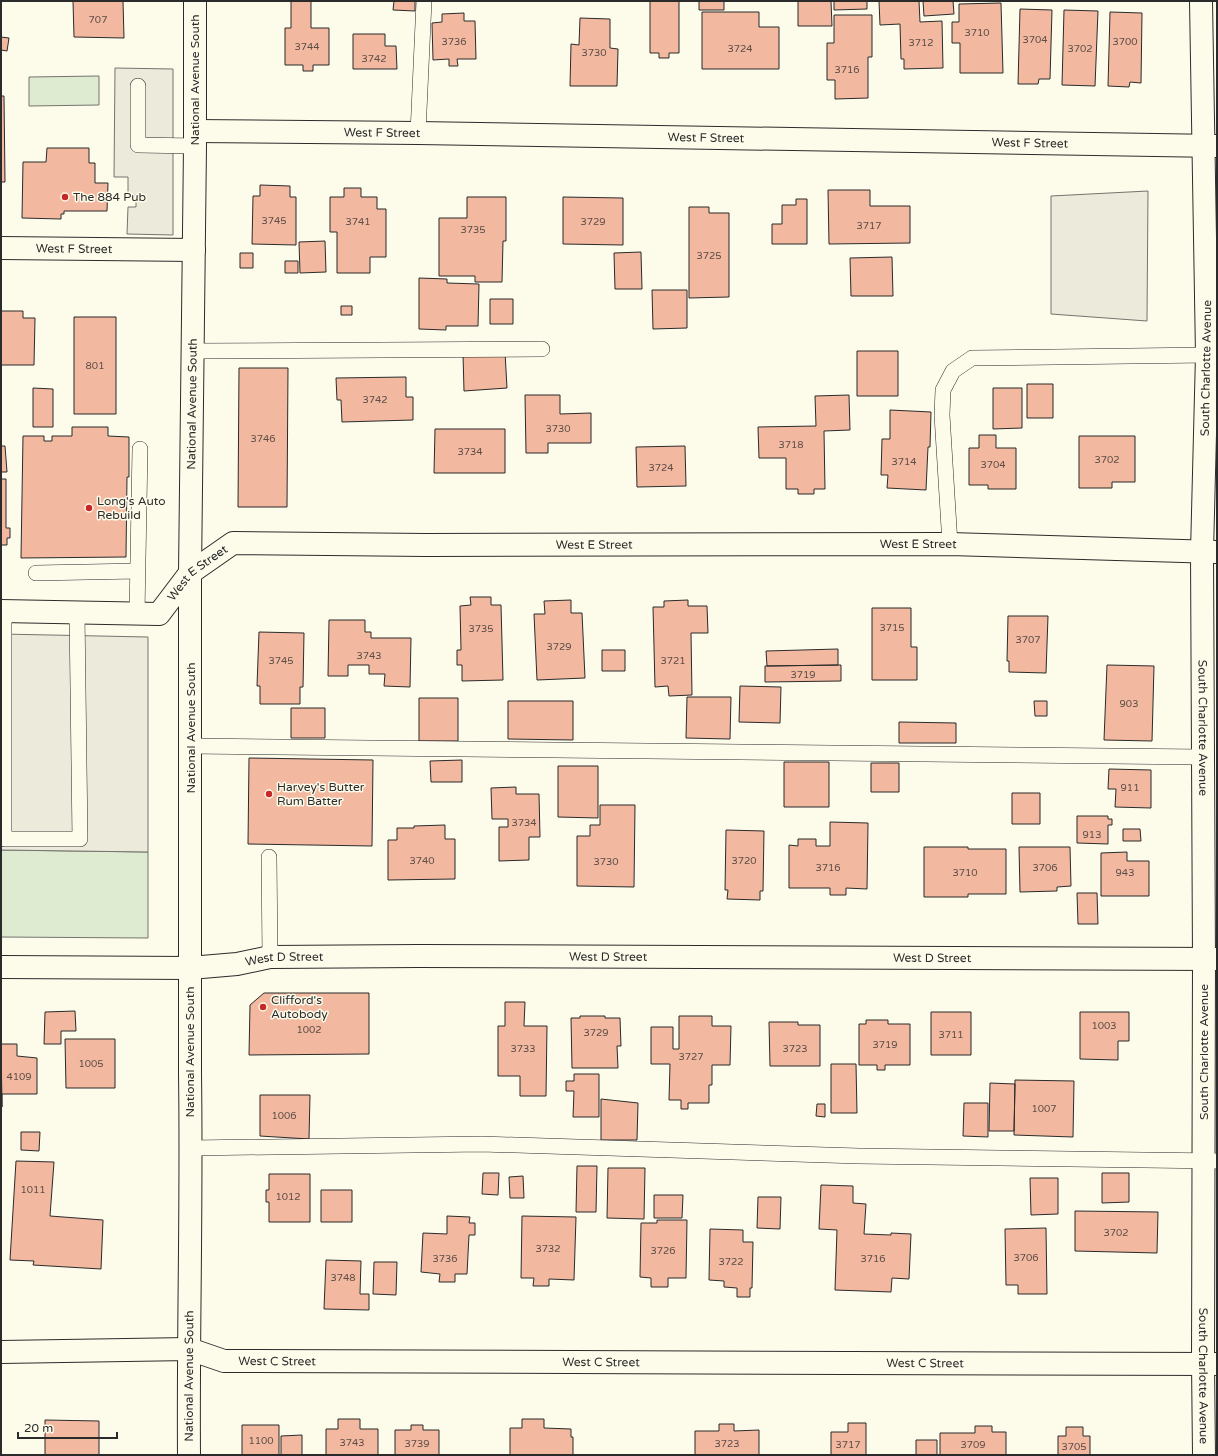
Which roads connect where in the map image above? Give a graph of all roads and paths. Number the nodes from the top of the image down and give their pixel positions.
1 (195, 1) edge
2 (424, 1) edge
3 (1201, 1) edge
4 (138, 86) dead end
5 (418, 133) junction
6 (195, 138) junction
7 (1211, 146) edge
8 (1, 248) edge
9 (194, 250) junction
10 (542, 349) dead end
11 (193, 351) junction
12 (1207, 355) junction
13 (140, 449) dead end
14 (950, 544) junction
15 (1209, 552) edge
16 (138, 571) junction
17 (36, 573) dead end
18 (190, 573) junction
19 (2, 611) edge
20 (77, 613) junction
21 (137, 614) junction
22 (191, 746) junction
23 (1202, 757) junction
24 (269, 856) dead end
25 (270, 957) junction
26 (1210, 959) edge
27 (1, 967) edge
28 (190, 968) junction
29 (191, 1148) junction
30 (1210, 1161) edge
31 (188, 1349) junction
32 (1, 1352) edge
33 (1210, 1364) edge
34 (189, 1455) edge
35 (1204, 1455) edge

1 - 6 street, National Avenue South
2 - 5 lane
3 - 7 street, South Charlotte Avenue
4 - 6 lane
5 - 6 street, West F Street
5 - 7 street, West F Street
6 - 9 street, National Avenue South
7 - 12 street, South Charlotte Avenue
8 - 9 street, West F Street
9 - 11 street, National Avenue South
10 - 11 lane
11 - 18 street, National Avenue South
12 - 14 lane
12 - 15 street, South Charlotte Avenue
13 - 16 lane
14 - 15 street, West E Street
14 - 18 street, West E Street
15 - 23 street, South Charlotte Avenue
16 - 17 lane
16 - 21 lane
18 - 21 street, West E Street
18 - 22 street, National Avenue South
19 - 20 street, West E Street
19 - 20 lane
20 - 21 street, West E Street
22 - 23 lane
22 - 28 street, National Avenue South
23 - 26 street, South Charlotte Avenue
24 - 25 lane
25 - 26 street, West D Street
25 - 28 street, West D Street
26 - 30 street, South Charlotte Avenue
27 - 28 street, West D Street
28 - 29 street, National Avenue South
29 - 30 lane
29 - 31 street, National Avenue South
30 - 33 street, South Charlotte Avenue
31 - 32 street, West C Street
31 - 33 street, West C Street
31 - 34 street, National Avenue South
33 - 35 street, South Charlotte Avenue

